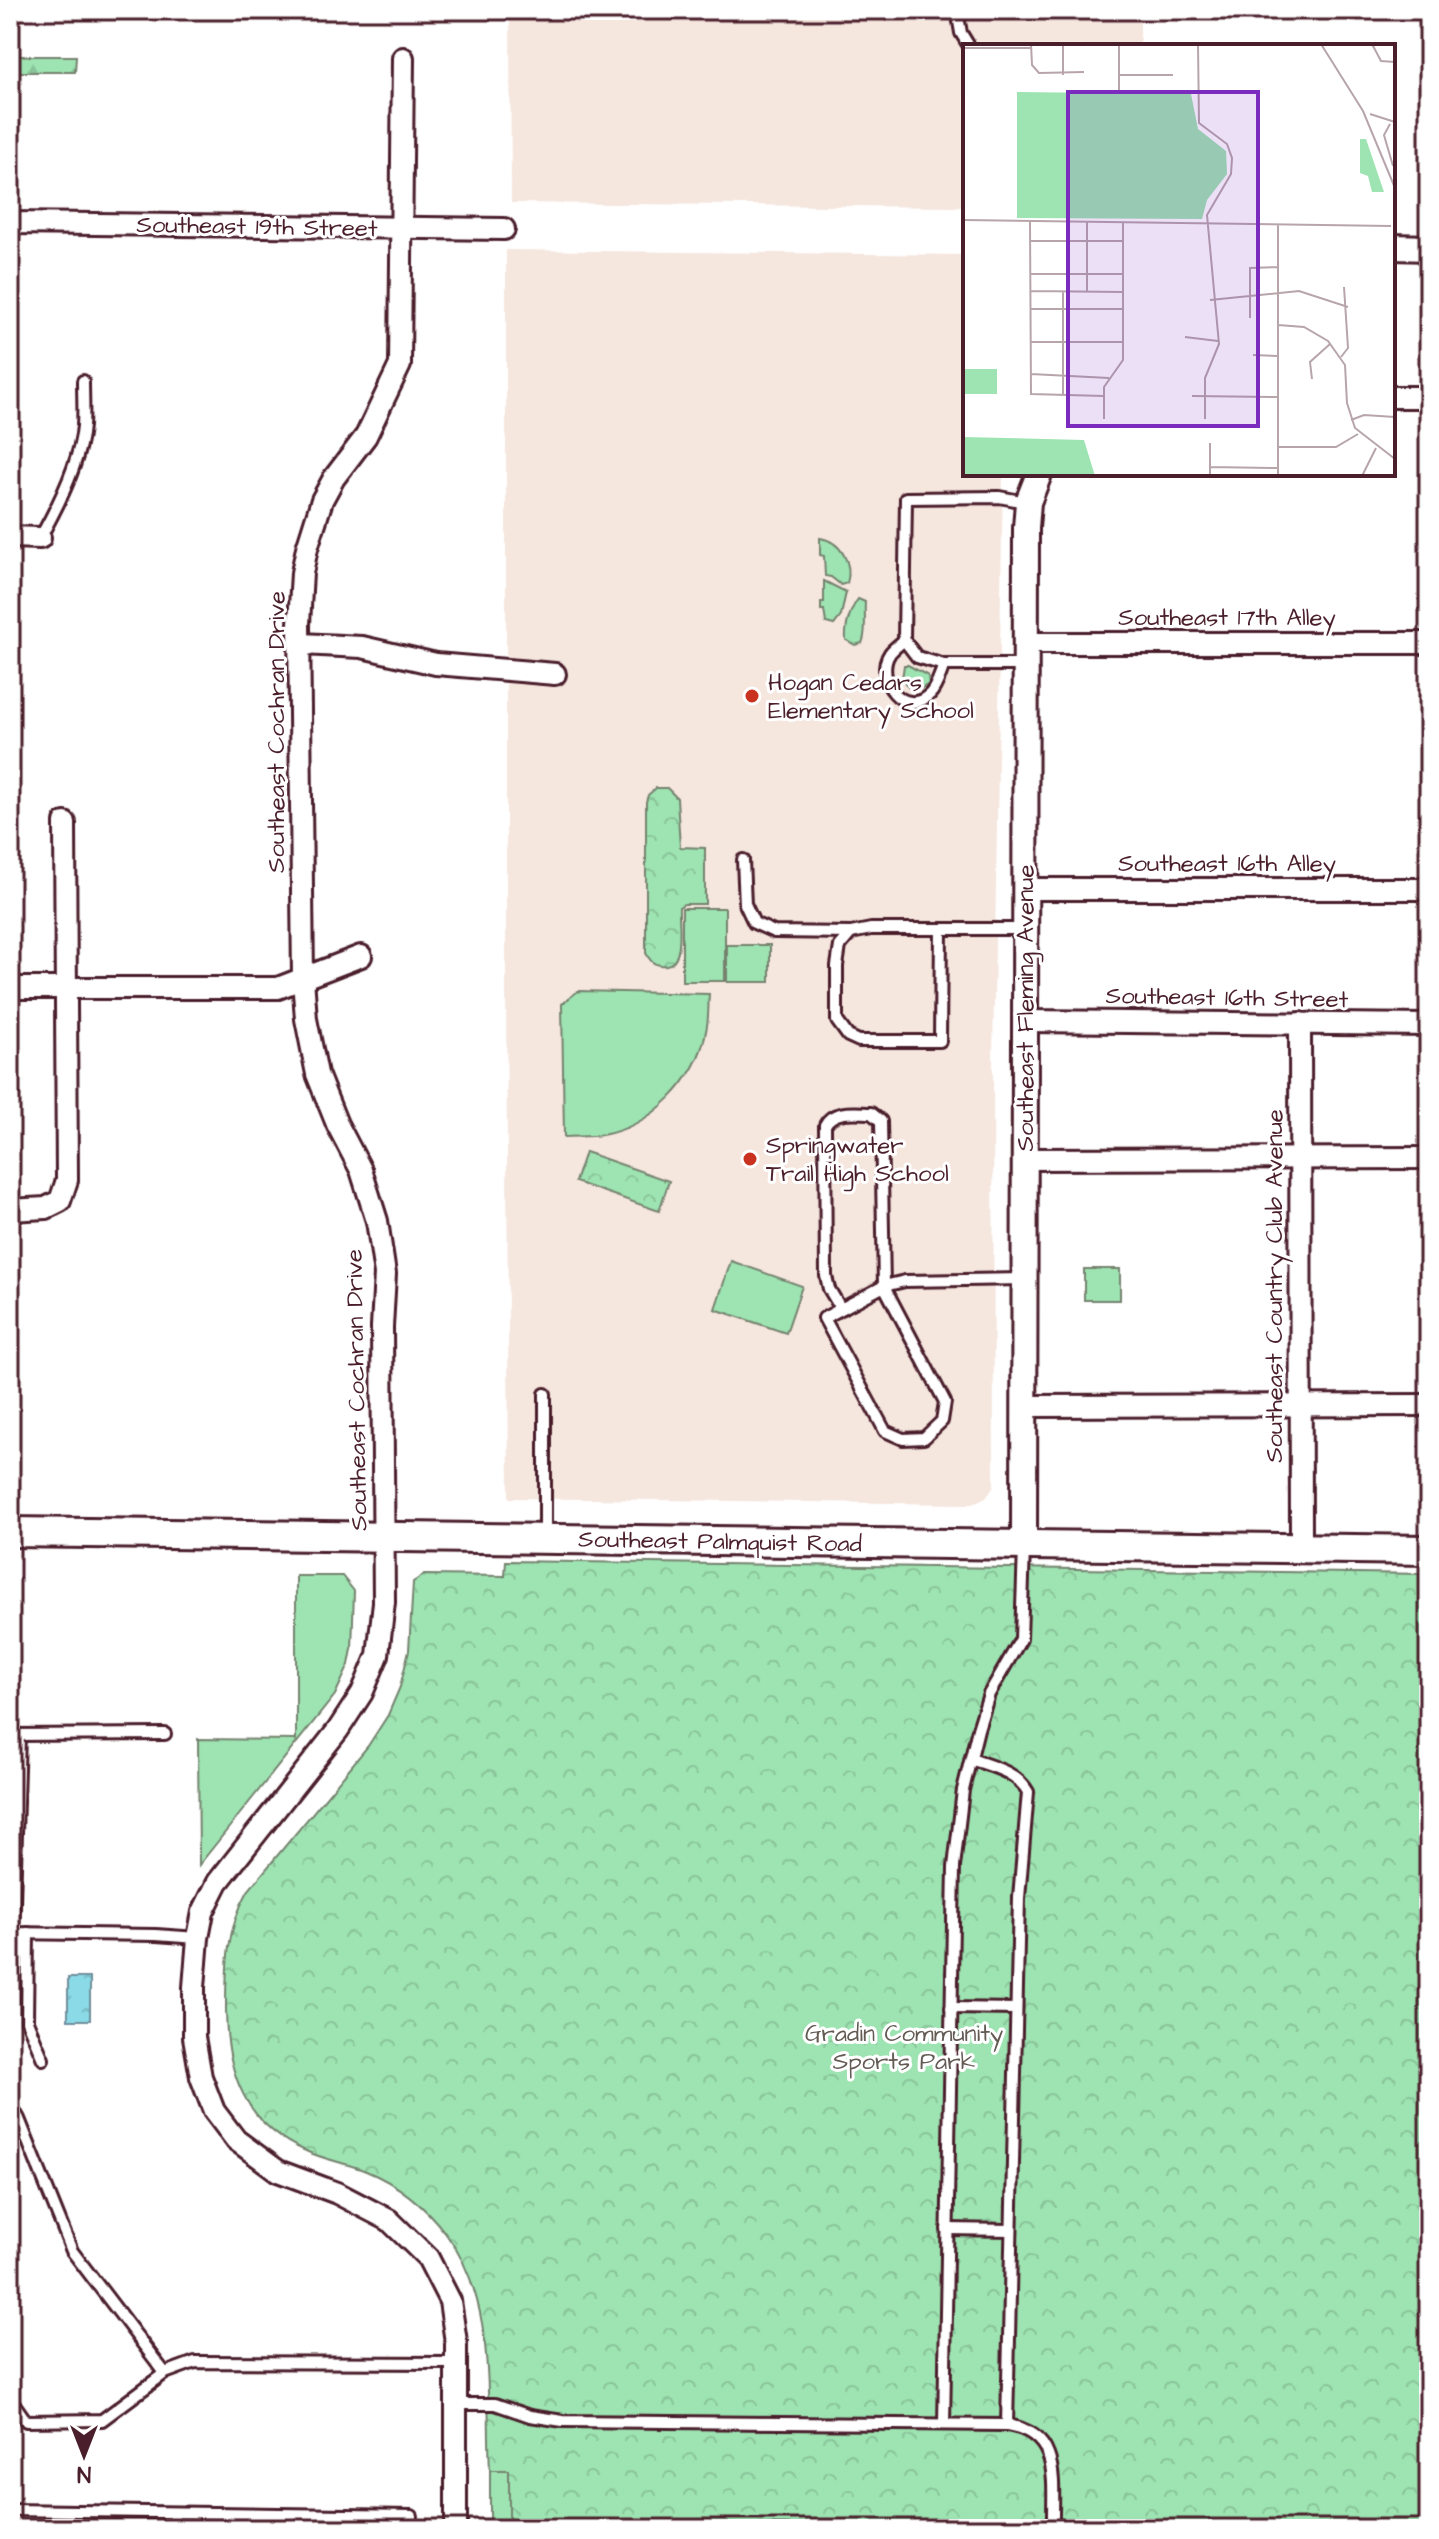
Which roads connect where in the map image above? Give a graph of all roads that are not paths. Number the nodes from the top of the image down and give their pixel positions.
1 (957, 10) edge
2 (968, 44) edge
3 (403, 58) dead end
4 (10, 223) edge
5 (402, 227) junction
6 (504, 229) dead end
7 (1395, 247) edge
8 (1429, 248) edge
9 (83, 381) dead end
10 (1395, 397) edge
11 (1429, 397) edge
12 (1038, 476) edge
13 (1028, 502) junction
14 (10, 537) edge
15 (40, 538) joint
16 (904, 640) junction
17 (1429, 643) edge
18 (301, 644) junction
19 (1026, 654) junction
20 (944, 665) junction
21 (555, 674) dead end
22 (65, 823) dead end
23 (743, 860) dead end
24 (1025, 889) junction
25 (1429, 889) edge
26 (941, 929) junction
27 (1025, 929) junction
28 (851, 933) junction
29 (361, 956) dead end
30 (303, 978) junction
31 (10, 988) edge
32 (64, 988) junction
33 (1025, 1021) junction
34 (1300, 1023) junction
35 (1429, 1025) edge
36 (1300, 1158) junction
37 (1429, 1158) edge
38 (1025, 1159) junction
39 (10, 1210) edge
40 (1024, 1279) junction
41 (884, 1286) junction
42 (841, 1309) junction
43 (545, 1394) dead end
44 (1301, 1405) junction
45 (1429, 1405) edge
46 (1024, 1406) junction
47 (10, 1532) edge
48 (384, 1538) junction
49 (545, 1539) junction
50 (1024, 1545) junction
51 (1301, 1548) junction
52 (1429, 1550) edge
53 (165, 1734) dead end
54 (14, 1735) edge
55 (971, 1759) junction
56 (11, 1933) edge
57 (28, 1933) junction
58 (198, 1938) junction
59 (951, 2008) junction
60 (1016, 2009) junction
61 (43, 2059) dead end
62 (10, 2103) edge
63 (947, 2229) junction
64 (1011, 2230) junction
65 (456, 2363) junction
66 (165, 2373) junction
67 (10, 2398) edge
68 (456, 2404) junction
69 (944, 2424) junction
70 (1007, 2425) junction
71 (10, 2510) edge
72 (174, 2513) junction
73 (412, 2516) dead end
74 (1053, 2528) edge
75 (174, 2529) edge
76 (456, 2529) edge

1 - 2 lane
3 - 5 street, Southeast Cochran Drive
4 - 5 street, Southeast 19th Street
5 - 6 street, Southeast 19th Street
5 - 18 street, Southeast Cochran Drive
7 - 8 street
9 - 15 lane
10 - 11 street
12 - 13 street, Southeast Fleming Avenue
13 - 16 lane
13 - 19 street, Southeast Fleming Avenue
14 - 15 street
16 - 20 lane
16 - 20 lane
17 - 19 street, Southeast 17th Alley
18 - 21 street
18 - 30 street, Southeast Cochran Drive
19 - 20 lane
19 - 24 street, Southeast Fleming Avenue
22 - 32 street
23 - 28 lane
24 - 25 street, Southeast 16th Alley
24 - 27 street, Southeast Fleming Avenue
26 - 27 lane
26 - 28 lane
26 - 28 lane
27 - 33 street, Southeast Fleming Avenue
29 - 30 street
30 - 32 street
30 - 48 street, Southeast Cochran Drive
31 - 32 street
32 - 39 street
33 - 34 street, Southeast 16th Street
33 - 38 street, Southeast Fleming Avenue
34 - 35 street, Southeast 16th Street
34 - 36 street, Southeast Country Club Avenue
36 - 37 street
36 - 38 street
36 - 44 street, Southeast Country Club Avenue
38 - 40 street, Southeast Fleming Avenue
40 - 41 lane
40 - 46 street, Southeast Fleming Avenue
41 - 42 lane
41 - 42 lane
41 - 42 lane
43 - 49 lane
44 - 45 street
44 - 46 street
44 - 51 street, Southeast Country Club Avenue
46 - 50 street, Southeast Fleming Avenue
47 - 48 main road, Southeast Palmquist Road
48 - 49 main road, Southeast Palmquist Road
48 - 58 street, Southeast Cochran Drive
49 - 50 main road, Southeast Palmquist Road
50 - 51 main road, Southeast Palmquist Road
50 - 55 lane
51 - 52 main road, Southeast Palmquist Road
53 - 54 lane
54 - 56 lane
55 - 59 lane
55 - 60 lane
56 - 57 lane
57 - 58 lane
57 - 61 lane
58 - 65 street, Southeast Cochran Drive
59 - 60 lane
59 - 63 lane
60 - 64 lane
62 - 66 lane
63 - 64 lane
63 - 69 lane
64 - 70 lane
65 - 66 lane
65 - 68 street, Southeast Cochran Drive
66 - 67 lane
68 - 69 lane
68 - 76 street, Southeast Cochran Drive
69 - 70 lane
70 - 74 lane
71 - 72 lane
72 - 73 lane
72 - 75 lane

